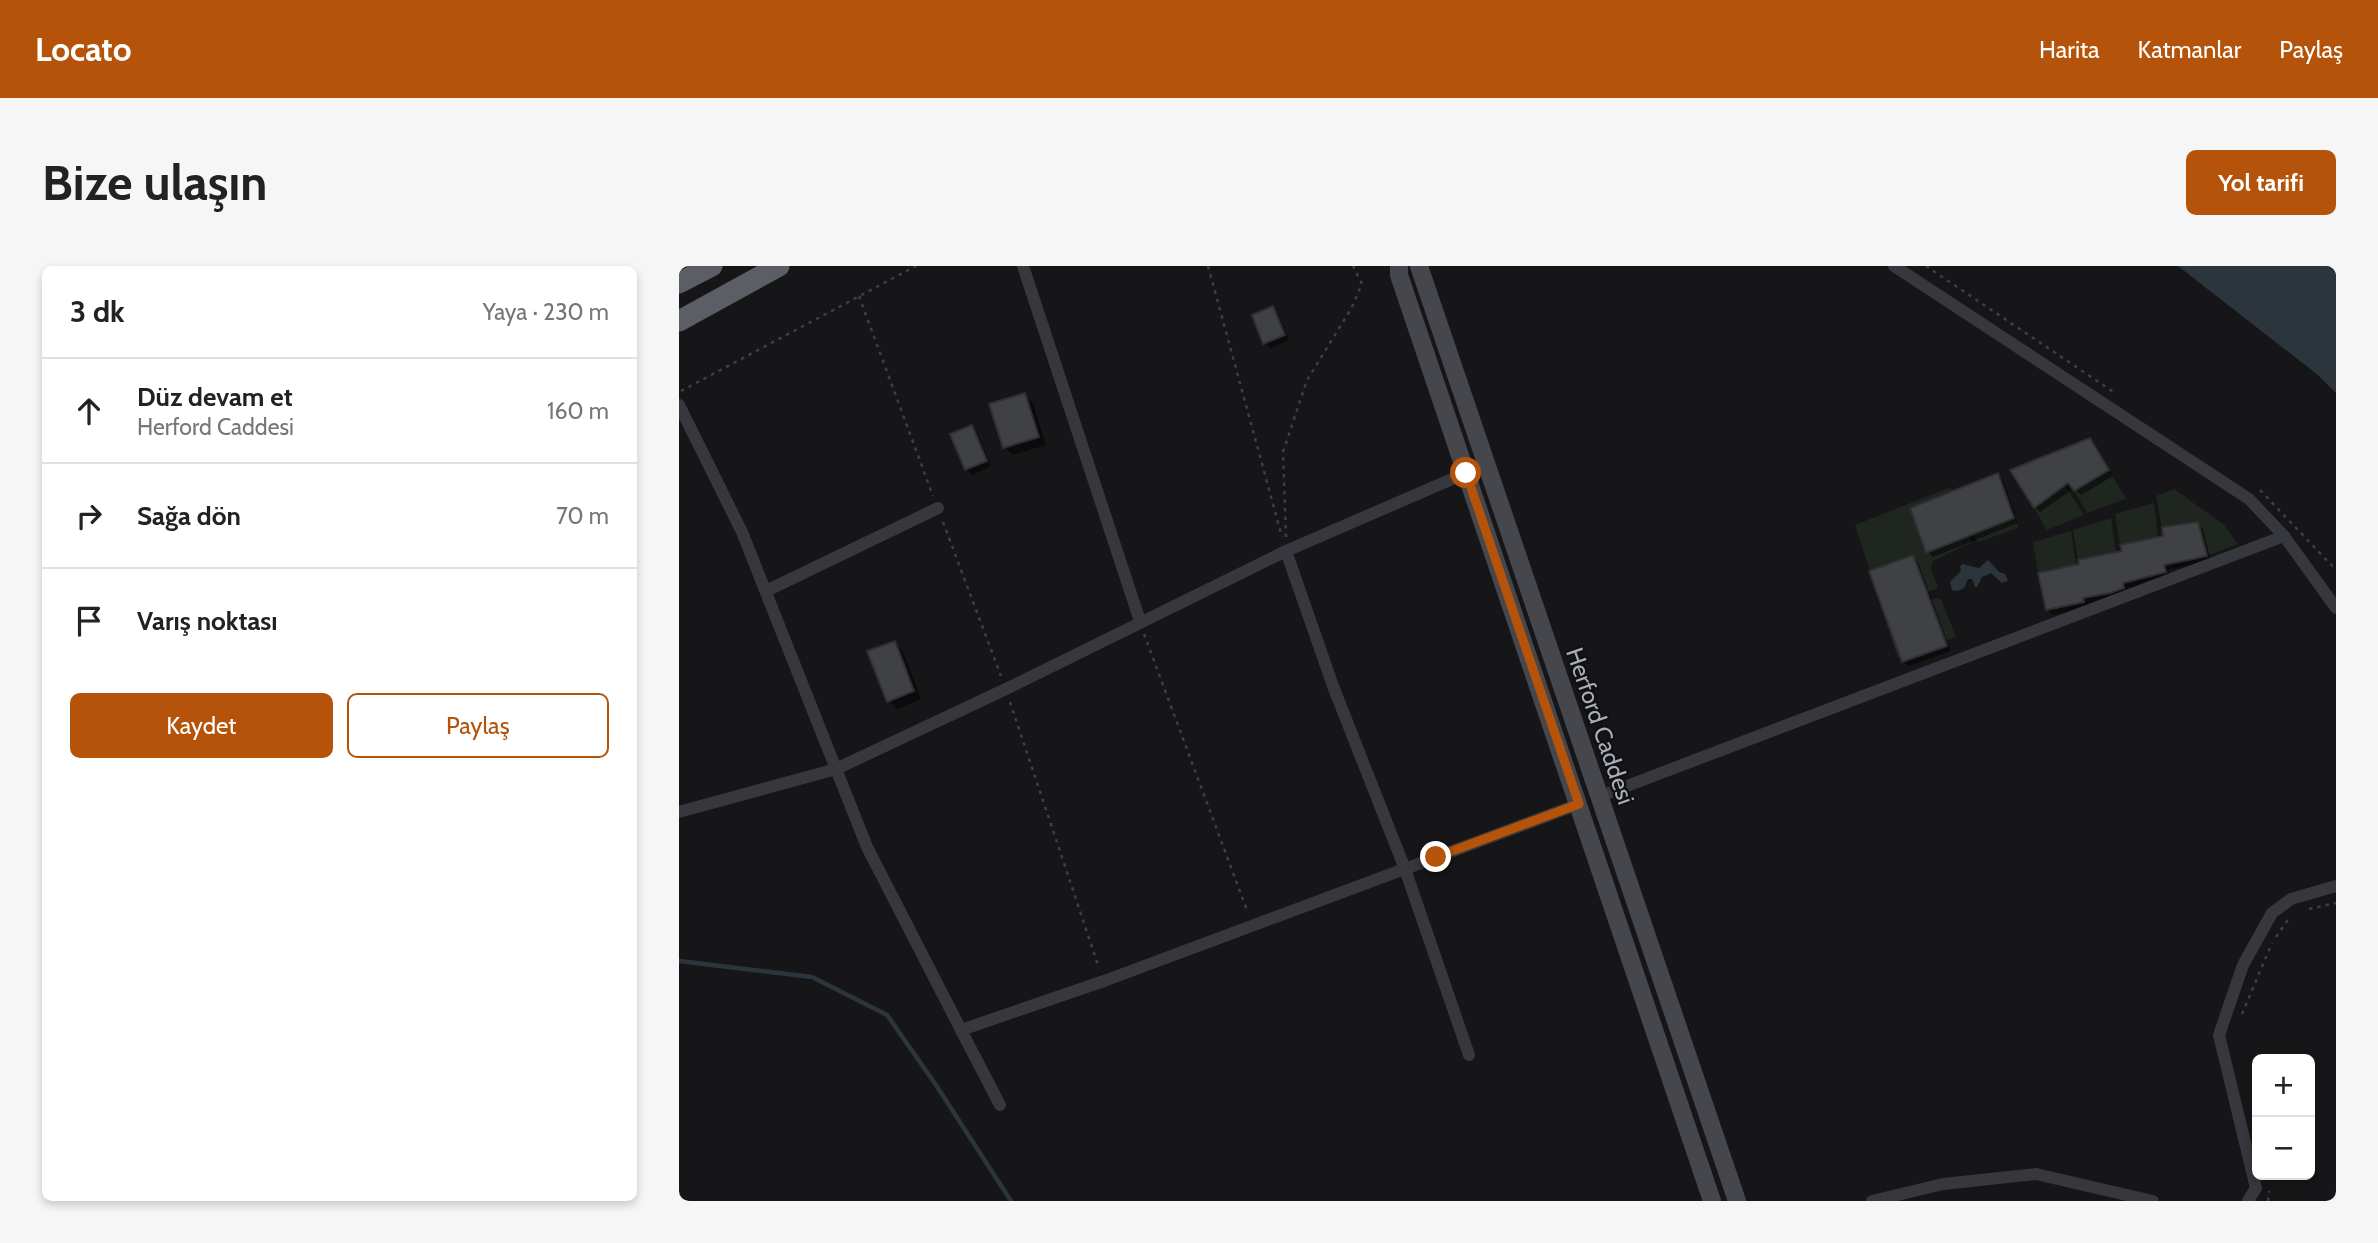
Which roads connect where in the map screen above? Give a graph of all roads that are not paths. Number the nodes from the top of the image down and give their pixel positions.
1 (712, 266) edge
2 (779, 266) edge
3 (1023, 266) edge
4 (1399, 266) edge
5 (1419, 266) edge
6 (1894, 266) edge
7 (679, 283) edge
8 (679, 321) edge
9 (679, 405) edge
10 (1466, 473) junction
11 (938, 508) road end
12 (2284, 536) junction
13 (1286, 551) junction
14 (766, 592) junction
15 (2336, 608) edge
16 (1140, 621) junction
17 (837, 769) junction
18 (1598, 797) junction
19 (1579, 804) junction
20 (679, 812) edge
21 (1405, 869) junction
22 (2336, 886) edge
23 (961, 1030) junction
24 (1469, 1055) dead end
25 (1000, 1105) dead end
26 (1712, 1201) edge
27 (1737, 1201) edge
28 (1873, 1201) edge
29 (2153, 1201) edge
30 (2248, 1201) edge

1 - 7 highway
2 - 8 highway
3 - 16 street
4 - 10 main road, Herford Caddesi
5 - 18 main road, Herford Caddesi
6 - 12 street
9 - 14 street
10 - 13 street
10 - 19 main road, Herford Caddesi
11 - 14 street
12 - 15 street
12 - 18 street
13 - 16 street
13 - 21 street
14 - 17 street
16 - 17 street
17 - 20 street
17 - 23 street
18 - 27 main road, Herford Caddesi
19 - 21 street
19 - 26 main road, Herford Caddesi
21 - 23 street
21 - 24 street
22 - 30 street
23 - 25 street
28 - 29 street

